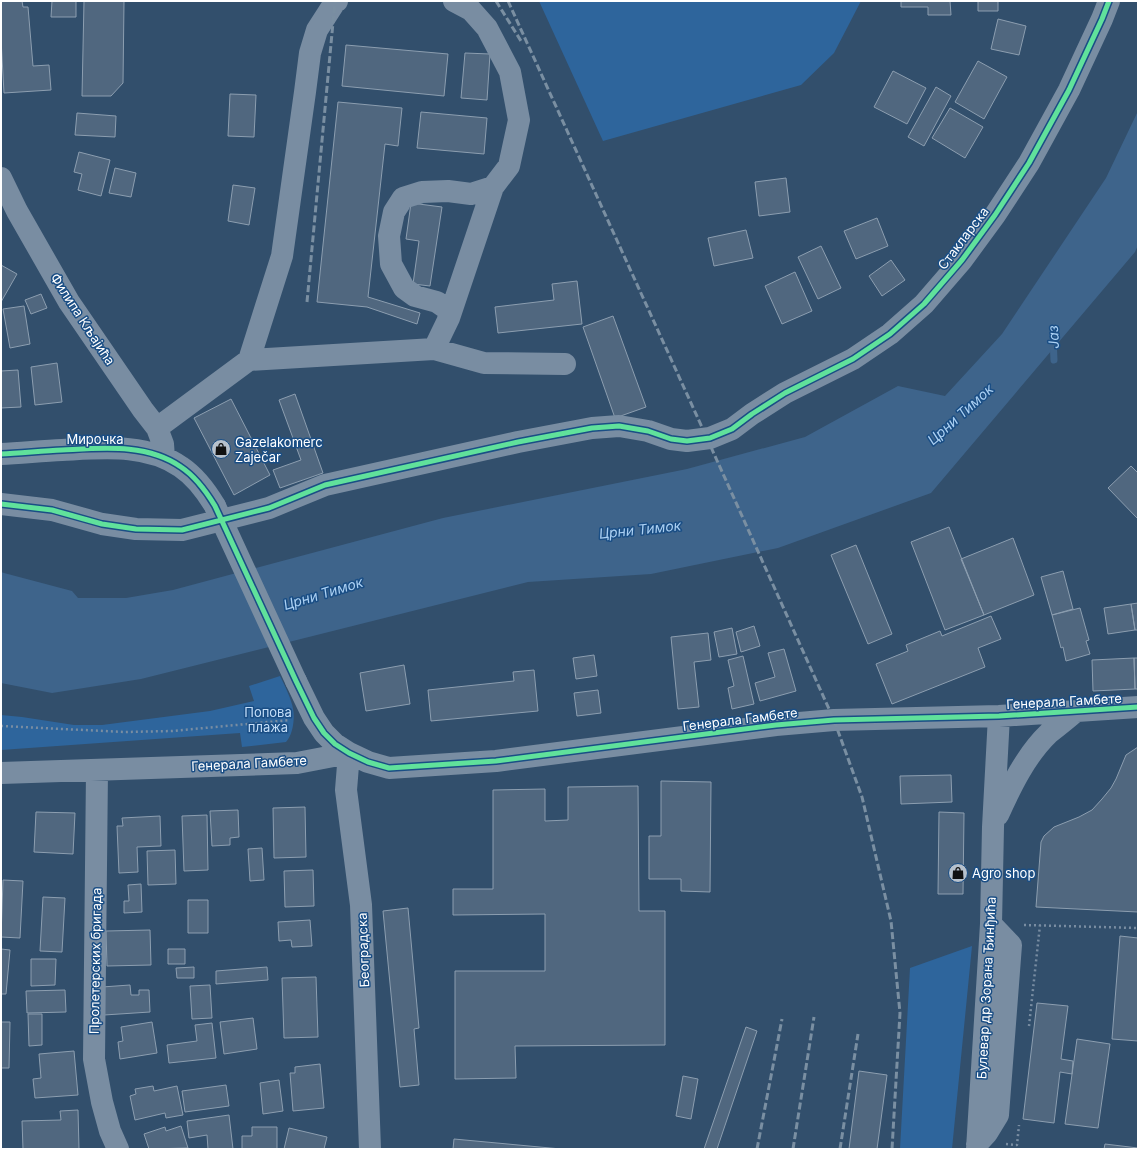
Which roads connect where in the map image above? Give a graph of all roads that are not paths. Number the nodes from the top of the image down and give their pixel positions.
1 (337, 1) edge
2 (454, 1) edge
3 (1109, 1) edge
4 (1, 178) edge
5 (493, 188) junction
6 (449, 318) junction
7 (434, 349) junction
8 (249, 360) junction
9 (565, 364) dead end
10 (157, 428) junction
11 (1, 454) edge
12 (164, 458) junction
13 (1, 504) edge
14 (1138, 707) edge
15 (1076, 711) junction
16 (999, 716) junction
17 (349, 753) junction
18 (97, 770) junction
19 (1, 773) edge
20 (993, 827) junction
21 (977, 1146) edge
22 (118, 1149) edge
23 (370, 1149) edge

1 - 8 street
2 - 5 street
3 - 13 street, Стакларска
4 - 10 street, Филипа Кљајића
5 - 6 street
5 - 6 street
6 - 7 street
7 - 8 street
7 - 9 street
8 - 10 street
10 - 12 street, Филипа Кљајића
11 - 12 street, Мирочка
12 - 17 street, Мирочка, bridge
14 - 15 street, Генерала Гамбете
15 - 16 street, Генерала Гамбете
15 - 20 street, Булевар др Зорана Ђинђића
16 - 17 street, Генерала Гамбете
16 - 20 street, Булевар др Зорана Ђинђића
17 - 18 street, Генерала Гамбете
17 - 23 street, Београдска
18 - 19 street, Генерала Гамбете
18 - 22 street, Пролетерских бригада
20 - 21 street, Булевар др Зорана Ђинђића

